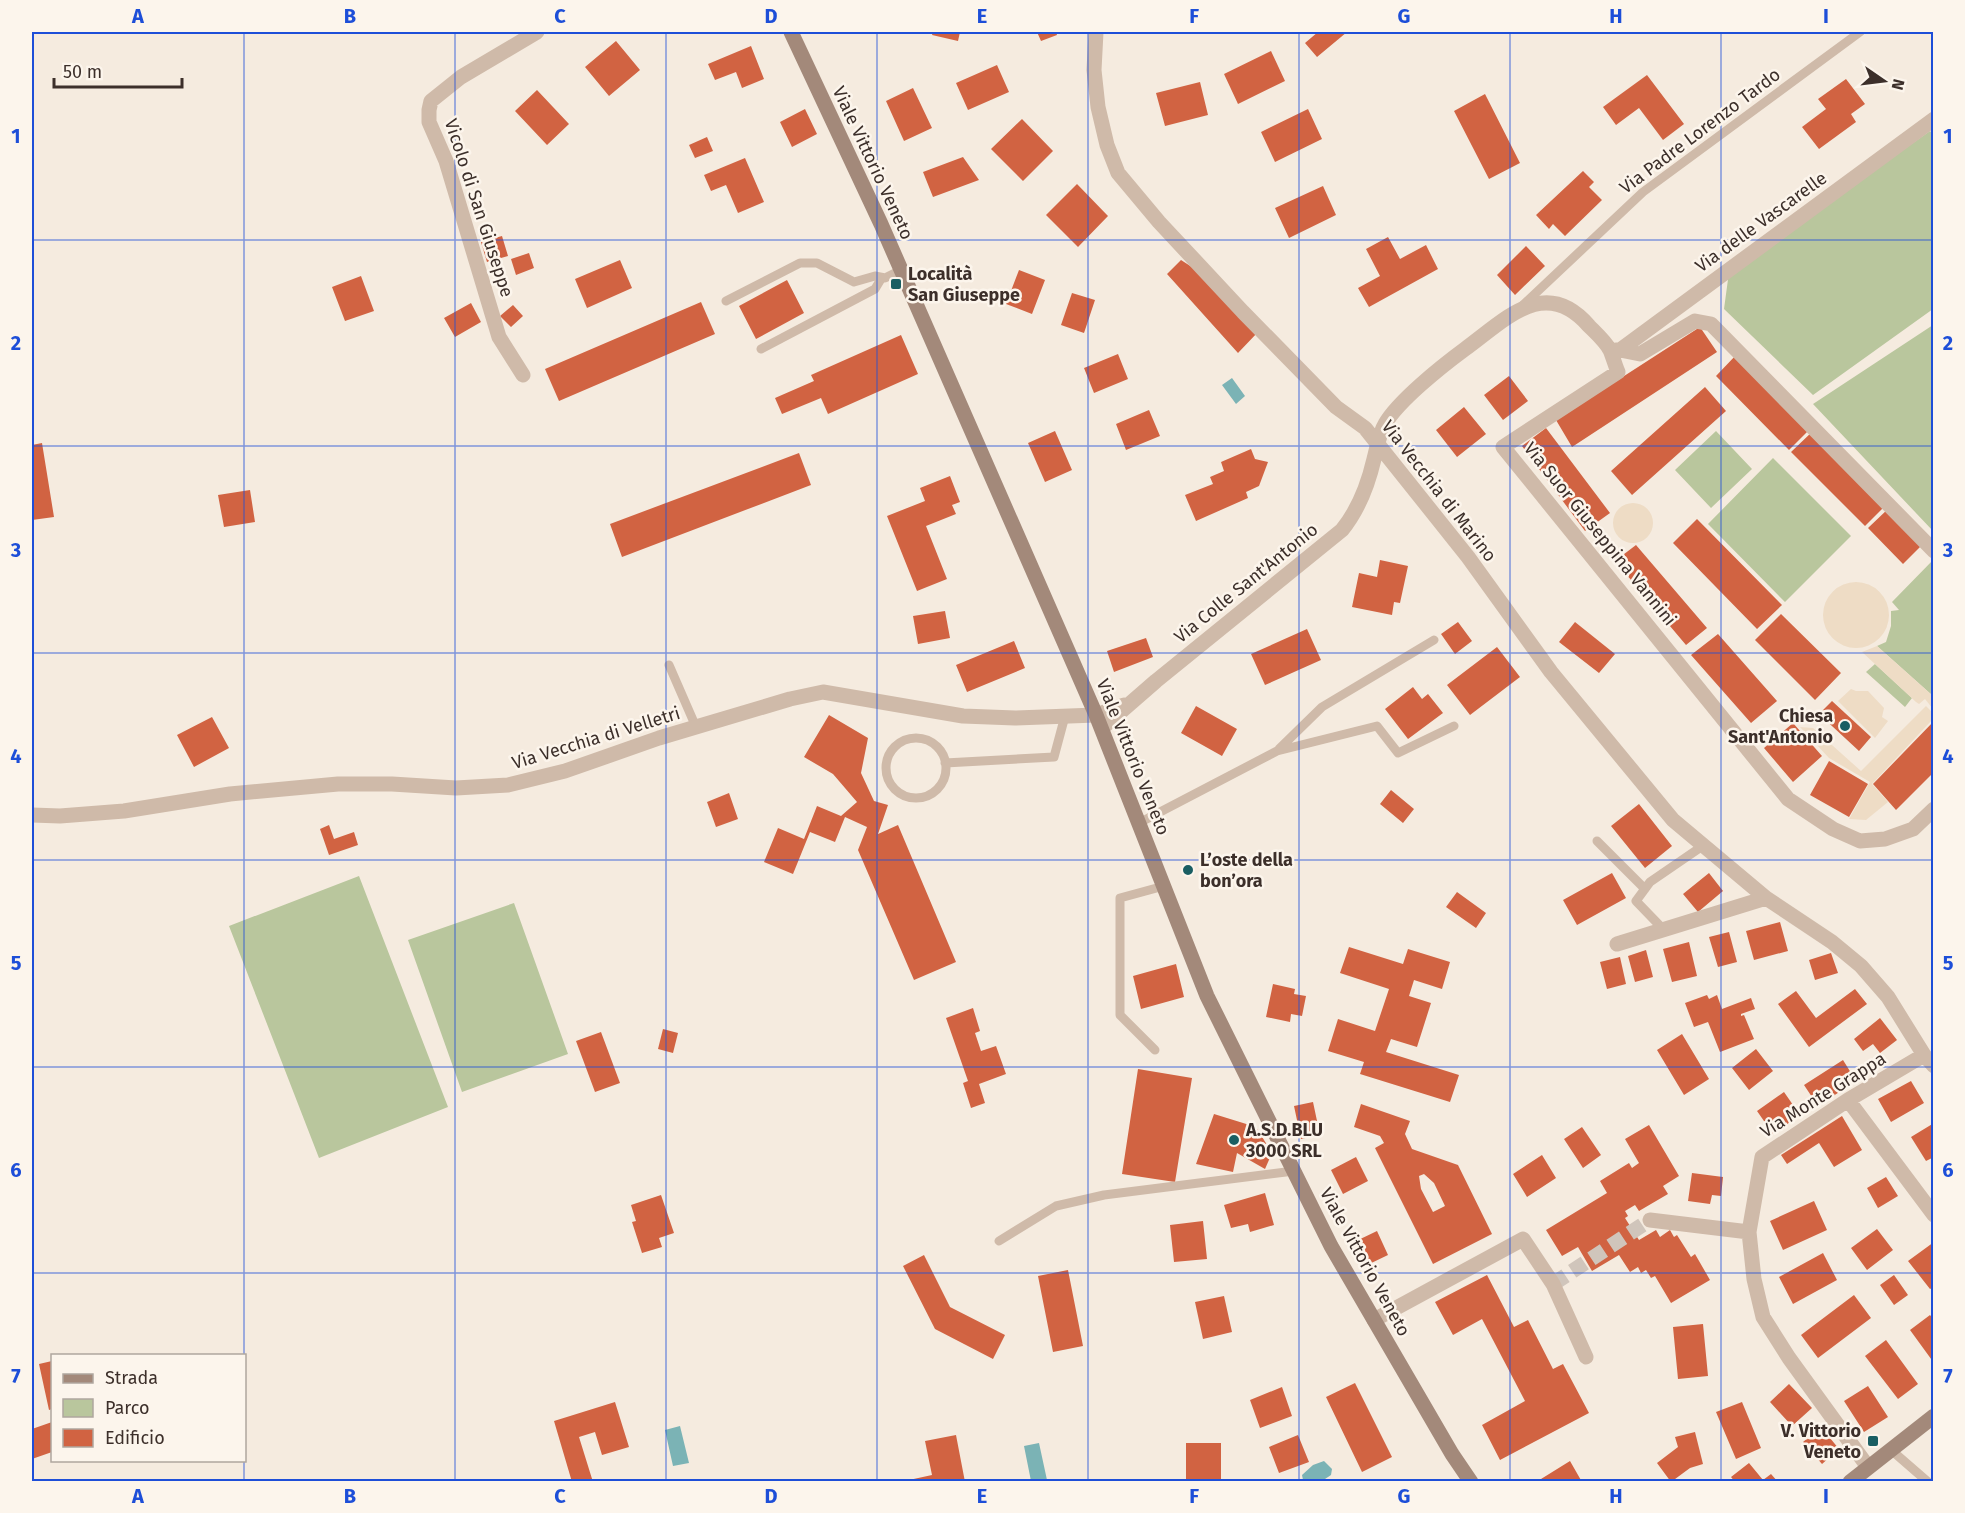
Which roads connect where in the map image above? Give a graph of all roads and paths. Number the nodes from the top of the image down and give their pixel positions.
1 (537, 32) edge
2 (791, 32) edge
3 (1096, 32) edge
4 (1860, 32) edge
5 (1934, 119) edge
6 (901, 270) junction
7 (881, 279) junction
8 (726, 301) dead end
9 (1515, 313) junction
10 (761, 349) dead end
11 (1615, 350) junction
12 (523, 375) dead end
13 (1378, 445) junction
14 (1934, 551) edge
15 (1434, 640) dead end
16 (669, 665) dead end
17 (1065, 716) junction
18 (1099, 721) junction
19 (1454, 726) dead end
20 (696, 727) junction
21 (1278, 751) junction
22 (945, 763) junction
23 (1934, 809) edge
24 (32, 815) edge
25 (1139, 823) junction
26 (1598, 841) dead end
27 (1704, 845) junction
28 (1164, 886) junction
29 (1645, 889) junction
30 (1766, 898) junction
31 (1664, 930) junction
32 (1617, 944) dead end
33 (1155, 1050) dead end
34 (1929, 1060) edge
35 (1848, 1100) junction
36 (1294, 1171) junction
37 (1934, 1215) edge
38 (1650, 1220) tunnel mouth
39 (1749, 1232) junction
40 (999, 1241) dead end
41 (1374, 1320) junction
42 (1586, 1357) dead end
43 (1934, 1416) edge
44 (1890, 1449) junction
45 (1868, 1467) junction
46 (1934, 1477) edge
47 (1471, 1482) edge
48 (1850, 1482) edge
49 (1930, 1482) edge

1 - 12 street, Vicolo di San Giuseppe
2 - 6 main road, Viale Vittorio Veneto
3 - 13 street, Via Vecchia di Marino
4 - 9 lane, Via Padre Lorenzo Tardo
5 - 11 street, Via delle Vascarelle
6 - 7 lane
6 - 18 main road, Viale Vittorio Veneto
7 - 8 lane
7 - 10 lane
9 - 11 street
9 - 13 street
11 - 14 street
11 - 23 street, Via Suor Giuseppina Vannini
13 - 18 street, Via Colle Sant'Antonio
13 - 27 street, Via Vecchia di Marino
15 - 21 lane
16 - 20 lane
17 - 18 street, Via Vecchia di Velletri
17 - 20 street, Via Vecchia di Velletri
17 - 22 lane
18 - 25 main road, Viale Vittorio Veneto
19 - 21 lane
20 - 24 street, Via Vecchia di Velletri
21 - 25 lane
22 - 22 lane
25 - 28 main road, Viale Vittorio Veneto
26 - 29 lane
27 - 29 lane
27 - 30 street, Via Vecchia di Marino
28 - 33 lane
28 - 36 main road, Viale Vittorio Veneto
29 - 31 lane
30 - 31 street
30 - 34 street, Via Vecchia di Marino
31 - 32 street
34 - 35 street, Via Monte Grappa
35 - 37 street
35 - 39 street, Via Monte Grappa
36 - 40 lane
36 - 41 main road, Viale Vittorio Veneto
38 - 39 street
39 - 45 street, Via Monte Grappa
41 - 42 street
41 - 47 main road, Viale Vittorio Veneto
43 - 44 main road
44 - 45 main road
44 - 49 lane
45 - 48 main road
46 - 49 lane

